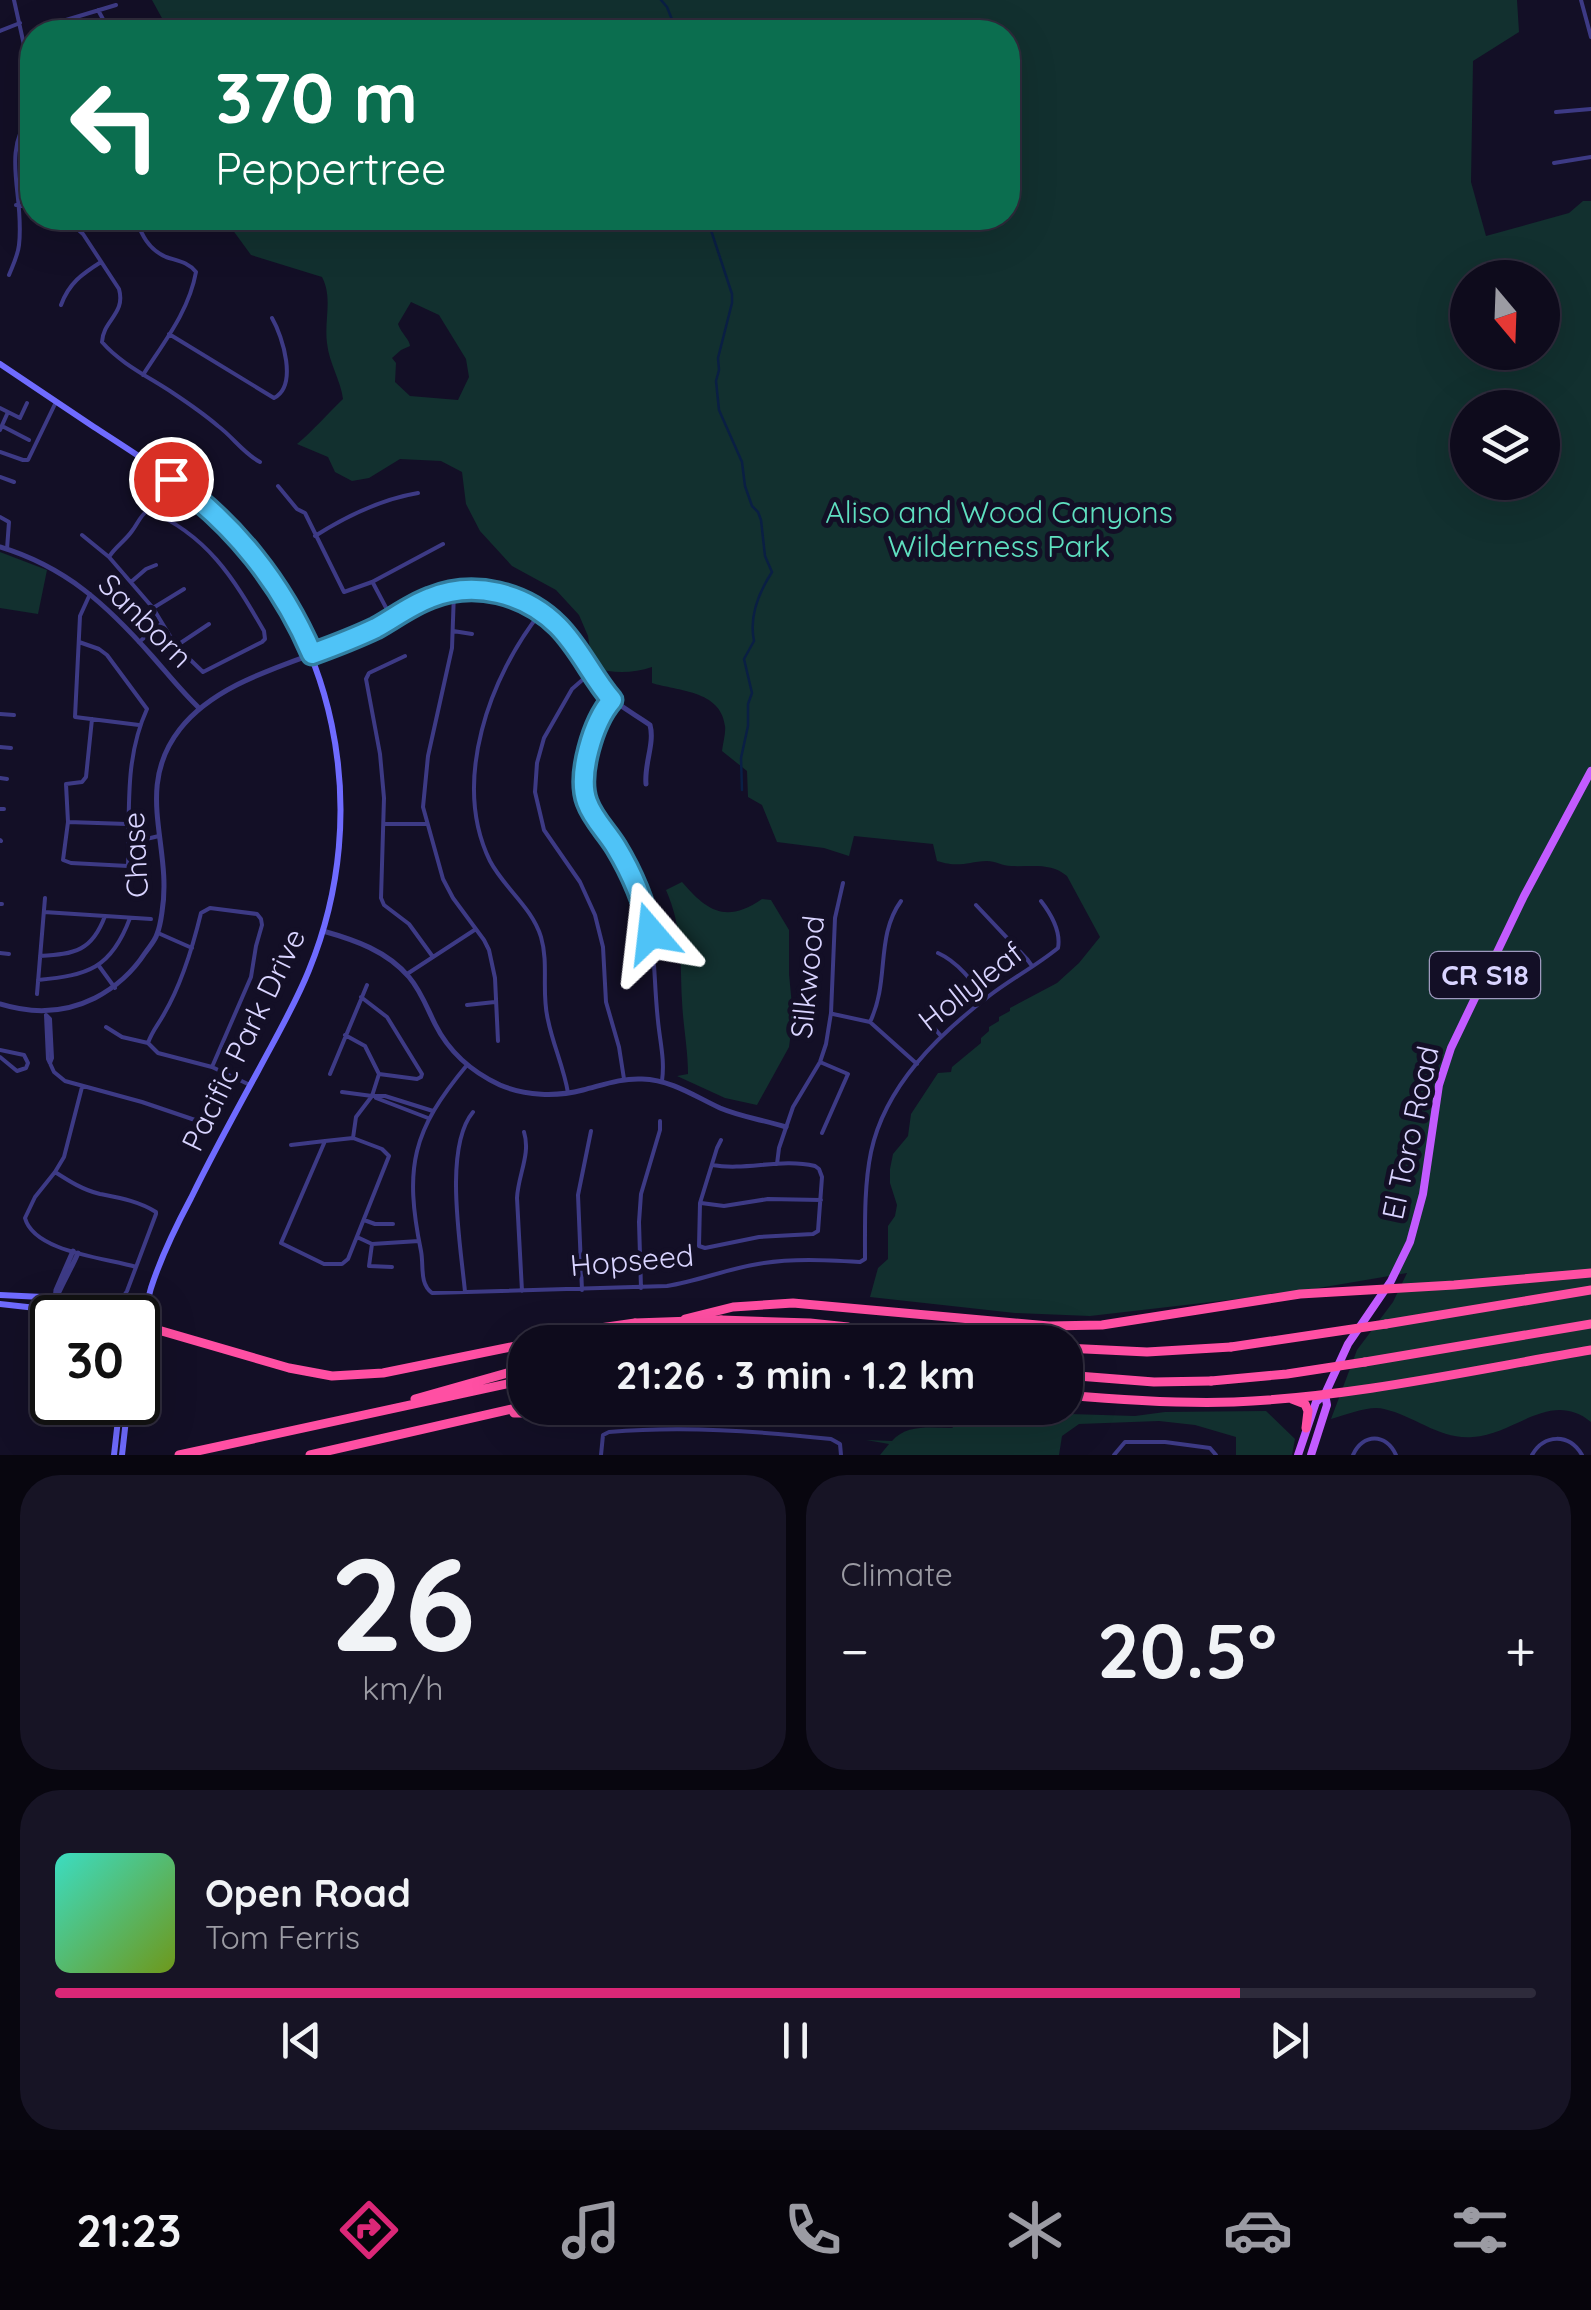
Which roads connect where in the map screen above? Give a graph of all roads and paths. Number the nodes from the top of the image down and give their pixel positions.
1 (14, 0) edge
2 (1582, 0) edge
3 (116, 5) dead end
4 (98, 10) junction
5 (63, 20) edge
6 (103, 20) edge
7 (20, 23) joint
8 (0, 31) edge
9 (1591, 36) edge
10 (1591, 108) edge
11 (1556, 112) dead end
12 (20, 123) edge
13 (10, 140) dead end
14 (7, 157) dead end
15 (1591, 157) edge
16 (1554, 163) dead end
17 (16, 205) junction
18 (20, 206) edge
19 (78, 230) edge
20 (140, 230) edge
21 (100, 262) junction
22 (10, 275) dead end
23 (61, 305) dead end
24 (272, 318) dead end
25 (169, 334) junction
26 (0, 364) edge
27 (143, 375) junction
28 (56, 402) junction
29 (27, 403) dead end
30 (0, 408) edge
31 (8, 412) junction
32 (1, 428) edge
33 (29, 440) dead end
34 (0, 452) edge
35 (260, 462) dead end
36 (0, 477) edge
37 (14, 482) dead end
38 (278, 486) dead end
39 (418, 492) dead end
40 (0, 517) edge
41 (82, 535) dead end
42 (315, 536) junction
43 (443, 544) dead end
44 (3, 548) edge
45 (109, 557) junction
46 (156, 565) dead end
47 (132, 582) junction
48 (372, 582) junction
49 (184, 590) dead end
50 (454, 591) junction
51 (90, 593) junction
52 (153, 608) junction
53 (541, 612) junction
54 (392, 619) junction
55 (162, 624) junction
56 (209, 624) dead end
57 (454, 631) junction
58 (472, 634) dead end
59 (78, 642) junction
60 (139, 642) junction
61 (176, 646) junction
62 (312, 654) junction
63 (405, 656) dead end
64 (590, 673) junction
65 (612, 700) junction
66 (199, 708) junction
67 (0, 714) edge
68 (14, 716) dead end
69 (92, 719) junction
70 (140, 726) junction
71 (0, 746) edge
72 (11, 748) dead end
73 (1591, 771) edge
74 (0, 778) edge
75 (7, 778) dead end
76 (646, 784) dead end
77 (68, 822) junction
78 (127, 824) junction
79 (385, 824) junction
80 (428, 824) junction
81 (159, 836) junction
82 (129, 843) junction
83 (843, 883) dead end
84 (44, 898) dead end
85 (901, 901) dead end
86 (1041, 901) dead end
87 (976, 906) dead end
88 (44, 912) junction
89 (105, 916) junction
90 (130, 918) junction
91 (151, 918) dead end
92 (476, 929) junction
93 (323, 931) junction
94 (158, 933) junction
95 (192, 948) junction
96 (938, 952) dead end
97 (0, 953) edge
98 (9, 954) dead end
99 (39, 956) junction
100 (433, 957) junction
101 (99, 966) junction
102 (1032, 966) junction
103 (407, 974) junction
104 (38, 980) junction
105 (367, 985) dead end
106 (115, 988) junction
107 (36, 994) dead end
108 (361, 996) junction
109 (986, 999) junction
110 (495, 1002) junction
111 (0, 1004) edge
112 (467, 1005) dead end
113 (46, 1013) junction
114 (832, 1013) junction
115 (922, 1014) dead end
116 (870, 1022) junction
117 (106, 1027) dead end
118 (345, 1036) junction
119 (941, 1036) junction
120 (498, 1042) dead end
121 (148, 1043) junction
122 (0, 1054) edge
123 (820, 1062) junction
124 (917, 1064) junction
125 (467, 1065) junction
126 (212, 1068) junction
127 (330, 1074) dead end
128 (379, 1074) junction
129 (624, 1080) junction
130 (662, 1081) junction
131 (250, 1085) junction
132 (82, 1087) junction
133 (342, 1092) dead end
134 (568, 1093) junction
135 (372, 1096) junction
136 (433, 1112) junction
137 (473, 1112) dead end
138 (429, 1118) junction
139 (198, 1121) dead end
140 (660, 1121) dead end
141 (786, 1126) junction
142 (590, 1131) dead end
143 (524, 1132) dead end
144 (822, 1133) dead end
145 (354, 1138) junction
146 (721, 1140) dead end
147 (325, 1142) junction
148 (291, 1145) dead end
149 (777, 1164) junction
150 (712, 1165) junction
151 (55, 1172) junction
152 (821, 1200) junction
153 (700, 1203) junction
154 (364, 1220) junction
155 (394, 1224) dead end
156 (357, 1237) junction
157 (418, 1241) junction
158 (372, 1244) junction
159 (75, 1252) junction
160 (841, 1262) joint
161 (136, 1267) junction
162 (392, 1267) dead end
163 (1591, 1273) edge
164 (1387, 1287) junction
165 (641, 1288) junction
166 (582, 1290) junction
167 (1591, 1290) edge
168 (522, 1291) junction
169 (465, 1292) junction
170 (0, 1294) edge
171 (124, 1294) dead end
172 (56, 1295) edge
173 (149, 1295) edge
174 (30, 1296) edge
175 (0, 1304) edge
176 (30, 1309) edge
177 (1591, 1324) edge
178 (621, 1325) edge
179 (665, 1325) edge
180 (833, 1325) edge
181 (1046, 1325) edge
182 (1083, 1326) edge
183 (160, 1332) edge
184 (508, 1347) edge
185 (1591, 1347) edge
186 (1083, 1349) edge
187 (508, 1373) edge
188 (1083, 1376) edge
189 (508, 1384) edge
190 (1325, 1394) junction
191 (1083, 1396) edge
192 (1290, 1398) junction
193 (508, 1410) edge
194 (496, 1413) junction
195 (508, 1413) edge
196 (121, 1425) edge
197 (122, 1425) edge
198 (121, 1428) junction
199 (1306, 1428) junction
200 (282, 1433) junction
201 (114, 1455) edge
202 (122, 1455) edge
203 (179, 1455) edge
204 (310, 1455) edge
205 (601, 1455) edge
206 (841, 1455) edge
207 (1114, 1455) edge
208 (1216, 1455) edge
209 (1298, 1455) edge
210 (1311, 1455) edge
211 (1354, 1455) edge
212 (1396, 1455) edge
213 (1532, 1455) edge
214 (1582, 1455) edge

1 - 7 street
2 - 9 street
3 - 4 street
4 - 5 street
4 - 6 street
7 - 8 street
10 - 11 street
12 - 13 street
14 - 17 street
15 - 16 street
17 - 18 street
17 - 22 street
19 - 21 street
20 - 25 street
21 - 23 street
21 - 27 street
24 - 25 street
25 - 27 street
26 - 28 main road, Pacific Park Drive
27 - 35 street
28 - 34 street
28 - 62 main road, Pacific Park Drive
29 - 31 street
30 - 31 street
31 - 32 street
32 - 33 street
36 - 37 street
38 - 42 street
39 - 42 street
40 - 44 street
41 - 45 street
42 - 48 street
43 - 48 street
44 - 51 street, Sanborn
45 - 47 street
45 - 61 street
46 - 47 street
47 - 52 street
48 - 54 street
49 - 52 street
50 - 53 street
50 - 54 street, Chase
50 - 57 street
51 - 59 street
51 - 60 street, Sanborn
52 - 55 street
53 - 64 street
53 - 134 street
54 - 62 street, Chase
55 - 60 street
55 - 61 street
56 - 61 street
57 - 58 street
57 - 80 street
59 - 69 street
59 - 70 street
60 - 66 street, Sanborn
62 - 66 street, Chase
62 - 93 main road, Pacific Park Drive
63 - 79 street
64 - 65 street
64 - 129 street
65 - 76 street
65 - 130 street
66 - 81 street, Chase
67 - 68 street
69 - 70 street
69 - 77 street
70 - 78 street
71 - 72 street
73 - 164 main road, El Toro Road / CR S18
74 - 75 street
77 - 78 street
77 - 82 street
78 - 82 street
79 - 80 street
79 - 100 street
80 - 92 street
81 - 82 street
81 - 94 street, Chase
83 - 114 street, Silkwood
84 - 88 street
85 - 116 street
86 - 102 street, Hollyleaf
87 - 102 street
88 - 89 street
88 - 99 street
89 - 90 street
89 - 99 street
90 - 91 street
90 - 101 street
92 - 100 street
92 - 110 street
93 - 103 street
93 - 131 main road, Pacific Park Drive
94 - 95 street
94 - 106 street, Chase
95 - 121 street
95 - 126 street
96 - 109 street
97 - 98 street
99 - 104 street
100 - 103 street
101 - 104 street
101 - 106 street
102 - 109 street, Hollyleaf
103 - 125 street
104 - 107 street
105 - 108 street
106 - 113 street, Chase
108 - 118 street
108 - 128 street
109 - 119 street, Hollyleaf
110 - 112 street
110 - 120 street
111 - 113 street
113 - 132 street
114 - 116 street
114 - 123 street, Silkwood
115 - 119 street
116 - 124 street
117 - 121 street
118 - 127 street
118 - 128 street
119 - 124 street, Hollyleaf
121 - 126 street
122 - 122 street
123 - 141 street, Silkwood
123 - 144 street
124 - 160 street, Hollyleaf
125 - 134 street
125 - 136 street
126 - 131 street
128 - 135 street
129 - 130 street
129 - 134 street
130 - 141 street
131 - 173 main road, Pacific Park Drive
132 - 139 street
132 - 151 street
133 - 135 street
135 - 136 street
135 - 138 street
135 - 145 street
136 - 138 street
137 - 169 street
138 - 157 street
140 - 165 street
141 - 149 street, Silkwood
142 - 166 street
143 - 168 street
145 - 147 street
145 - 154 street
146 - 150 street
147 - 148 street
147 - 156 street
149 - 150 street
149 - 152 street
150 - 153 street
151 - 159 street
151 - 161 street
152 - 153 street
152 - 153 street
154 - 155 street
154 - 156 street
156 - 158 street
157 - 158 street
157 - 169 street, Hopseed
158 - 162 street
159 - 161 street
159 - 172 street
160 - 165 street, Hopseed
161 - 171 street
163 - 164 highway
164 - 182 highway
164 - 190 main road, El Toro Road / CR S18
165 - 166 street, Hopseed
166 - 168 street, Hopseed
167 - 186 highway, bridge
168 - 169 street, Hopseed
170 - 174 main road
175 - 176 main road
177 - 188 highway, bridge
178 - 180 highway, bridge
179 - 181 highway
183 - 184 highway
185 - 190 highway
187 - 200 highway
189 - 200 highway
190 - 192 highway
190 - 199 main road, El Toro Road / CR S18
190 - 210 main road, El Toro Road / CR S18
191 - 192 highway
192 - 199 highway
193 - 194 highway
194 - 195 highway
194 - 204 highway
196 - 198 main road
197 - 198 main road
198 - 201 main road
198 - 202 main road
199 - 209 main road, El Toro Road / CR S18
200 - 203 highway
205 - 206 street
207 - 208 street
211 - 212 street
213 - 214 street

